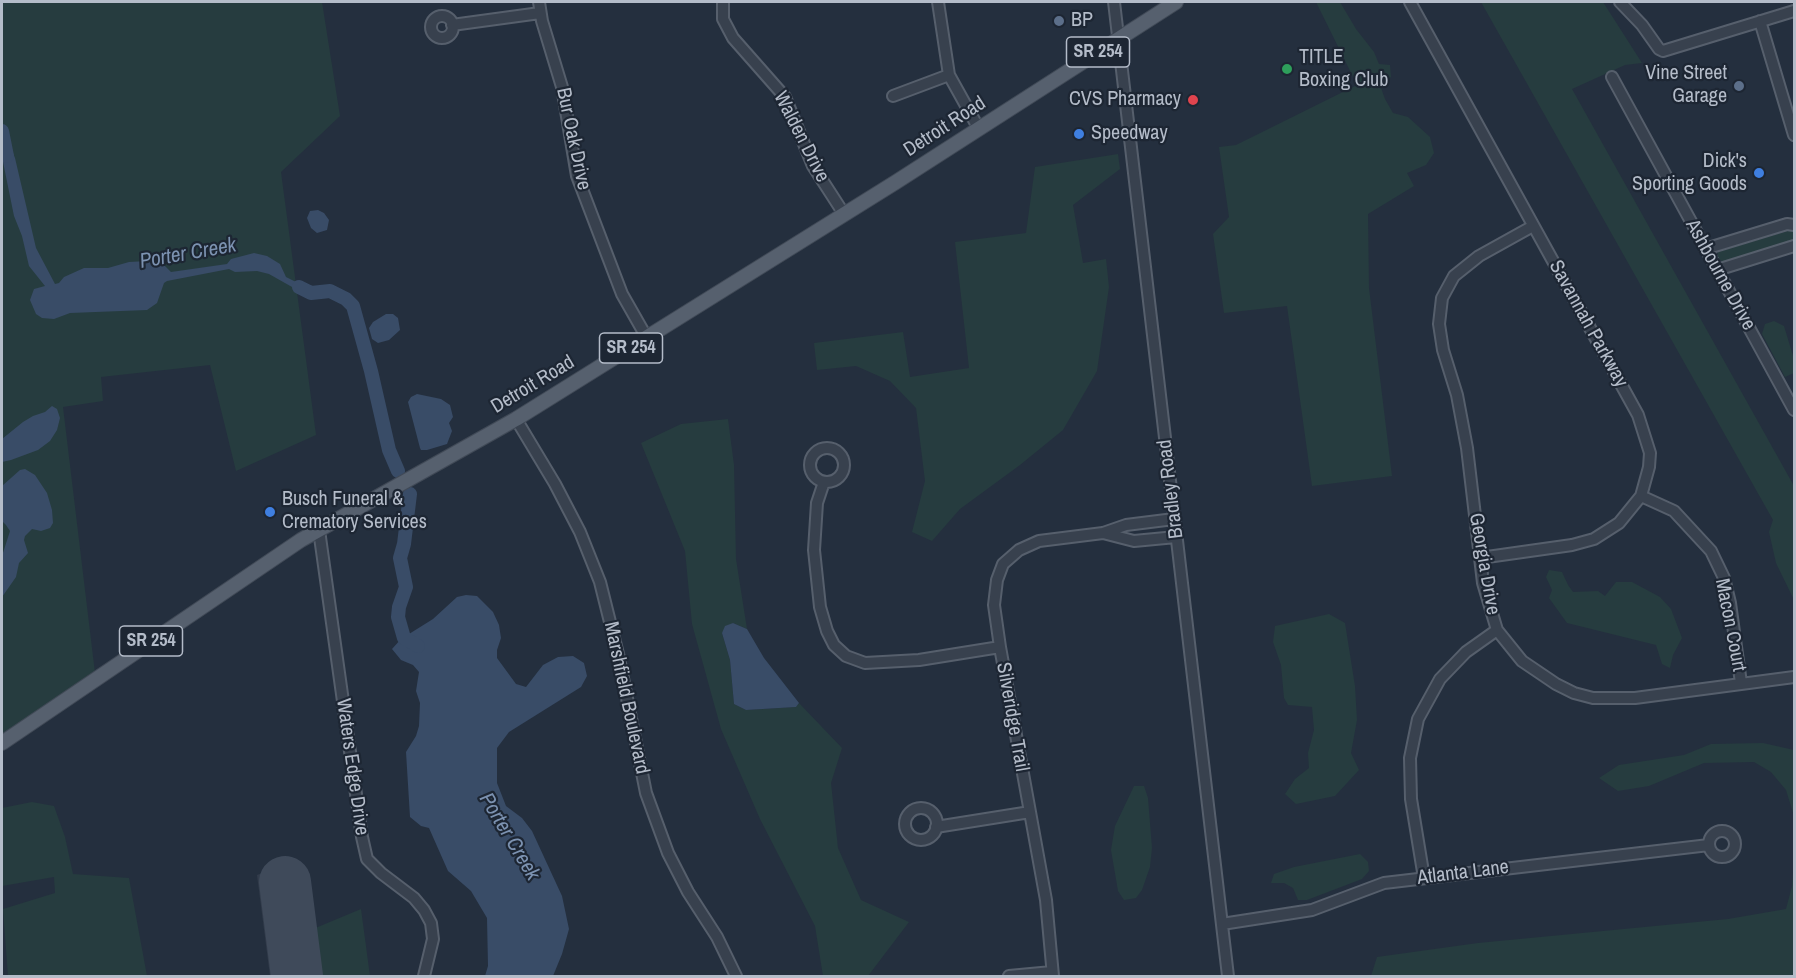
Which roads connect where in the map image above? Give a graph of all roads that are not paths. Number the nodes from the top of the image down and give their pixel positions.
1 (539, 2) edge
2 (723, 2) edge
3 (938, 2) edge
4 (1113, 2) edge
5 (1176, 2) edge
6 (1410, 2) edge
7 (1620, 2) edge
8 (1794, 10) edge
9 (540, 13) junction
10 (1760, 21) junction
11 (452, 25) dead end
12 (1118, 39) junction
13 (949, 75) junction
14 (1612, 77) dead end
15 (893, 96) dead end
16 (979, 129) junction
17 (1794, 135) edge
18 (844, 214) junction
19 (1794, 225) edge
20 (1533, 226) junction
21 (1794, 246) edge
22 (1705, 249) junction
23 (1717, 270) junction
24 (647, 338) junction
25 (1794, 410) edge
26 (516, 419) junction
27 (824, 482) dead end
28 (1641, 496) junction
29 (1174, 519) junction
30 (319, 530) junction
31 (1103, 533) junction
32 (1176, 537) junction
33 (1480, 558) junction
34 (1497, 630) junction
35 (1000, 647) junction
36 (1794, 676) edge
37 (1741, 683) junction
38 (2, 743) edge
39 (1030, 812) junction
40 (936, 827) dead end
41 (1709, 845) dead end
42 (1424, 878) junction
43 (1222, 924) junction
44 (1053, 974) edge
45 (423, 976) edge
46 (736, 976) edge
47 (1009, 976) edge
48 (1228, 976) edge

1 - 9 street, Bur Oak Drive
2 - 18 street, Walden Drive
3 - 13 street
4 - 12 street, Bradley Road
5 - 12 main road, Detroit Road / SR 254
6 - 20 street, Savannah Parkway
7 - 10 street
8 - 10 street
9 - 11 street
9 - 24 street, Bur Oak Drive
10 - 17 street
12 - 16 main road, Detroit Road / SR 254
12 - 29 street, Bradley Road
13 - 15 street
13 - 16 street
14 - 22 street, Ashbourne Drive
16 - 18 main road, Detroit Road / SR 254
18 - 24 main road, Detroit Road / SR 254
19 - 22 street
20 - 28 street, Savannah Parkway
20 - 33 street, Georgia Drive
21 - 23 street
22 - 23 street, Ashbourne Drive
23 - 25 street, Ashbourne Drive
24 - 26 main road, Detroit Road / SR 254
26 - 30 main road, Detroit Road / SR 254
26 - 46 street, Marshfield Boulevard
27 - 35 street
28 - 33 street, Savannah Parkway
28 - 37 street, Macon Court
29 - 31 street, Silveridge Trail
29 - 32 street, Bradley Road
30 - 38 main road, Detroit Road / SR 254
30 - 45 street, Waters Edge Drive
31 - 32 street, Silveridge Trail
31 - 35 street, Silveridge Trail
32 - 43 street, Bradley Road
33 - 34 street, Georgia Drive
34 - 37 street, Georgia Drive
34 - 42 street
35 - 39 street, Silveridge Trail
36 - 37 street, Georgia Drive
39 - 40 street
39 - 44 street, Silveridge Trail
41 - 42 street, Atlanta Lane
42 - 43 street, Atlanta Lane
43 - 48 street, Bradley Road
44 - 47 street

